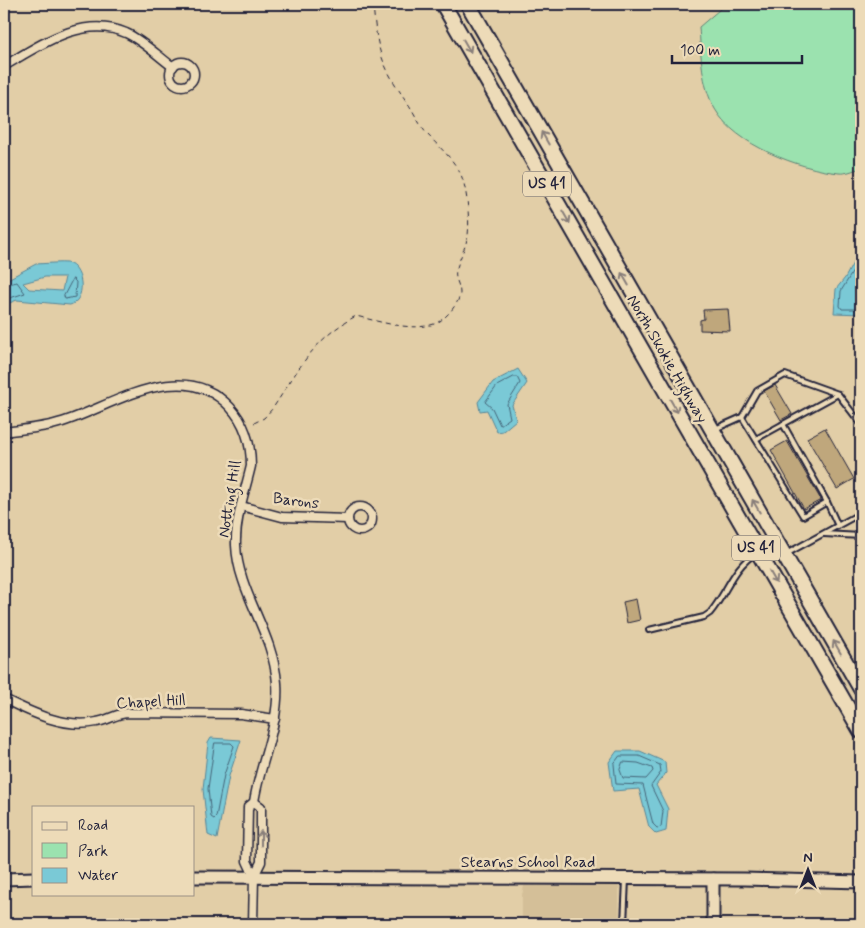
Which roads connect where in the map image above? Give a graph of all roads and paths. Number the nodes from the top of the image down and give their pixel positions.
1 (373, 4) edge
2 (443, 4) edge
3 (468, 4) edge
4 (4, 66) edge
5 (173, 67) dead end
6 (838, 394) junction
7 (742, 417) junction
8 (254, 423) dead end
9 (783, 424) junction
10 (861, 424) edge
11 (713, 430) junction
12 (4, 432) edge
13 (756, 439) junction
14 (827, 502) junction
15 (241, 506) junction
16 (861, 514) edge
17 (348, 520) dead end
18 (838, 526) junction
19 (824, 534) junction
20 (861, 536) edge
21 (758, 552) junction
22 (784, 555) junction
23 (649, 630) dead end
24 (861, 689) edge
25 (4, 699) edge
26 (275, 719) junction
27 (861, 732) edge
28 (254, 802) junction
29 (254, 876) junction
30 (195, 877) edge
31 (4, 878) edge
32 (32, 878) edge
33 (713, 878) junction
34 (626, 879) junction
35 (861, 882) edge
36 (253, 924) edge
37 (624, 924) edge
38 (713, 924) edge

1 - 8 path
2 -> 21 highway, North Skokie Highway / US 41
11 -> 3 highway, North Skokie Highway / US 41
4 - 5 street
6 - 7 lane
6 - 9 lane
6 - 10 lane
7 - 11 lane
7 - 13 lane
9 - 13 lane
9 - 14 lane
22 -> 11 highway, North Skokie Highway / US 41
12 - 15 street, Notting Hill
13 - 14 lane
14 - 18 lane
15 - 17 street, Barons
15 - 26 street, Notting Hill
16 - 18 lane
18 - 19 lane
19 - 20 lane
19 - 22 lane
21 - 23 lane
21 -> 27 highway, North Skokie Highway / US 41
24 -> 22 highway, North Skokie Highway / US 41
25 - 26 street, Chapel Hill
26 - 28 street, Notting Hill
28 - 29 street, Notting Hill
29 -> 28 street, Notting Hill
29 - 30 main road, Stearns School Road
29 - 34 main road, Stearns School Road
29 - 36 street
31 - 32 main road
33 - 34 main road, Stearns School Road
33 - 35 main road, Stearns School Road
33 - 38 main road
34 - 37 lane

